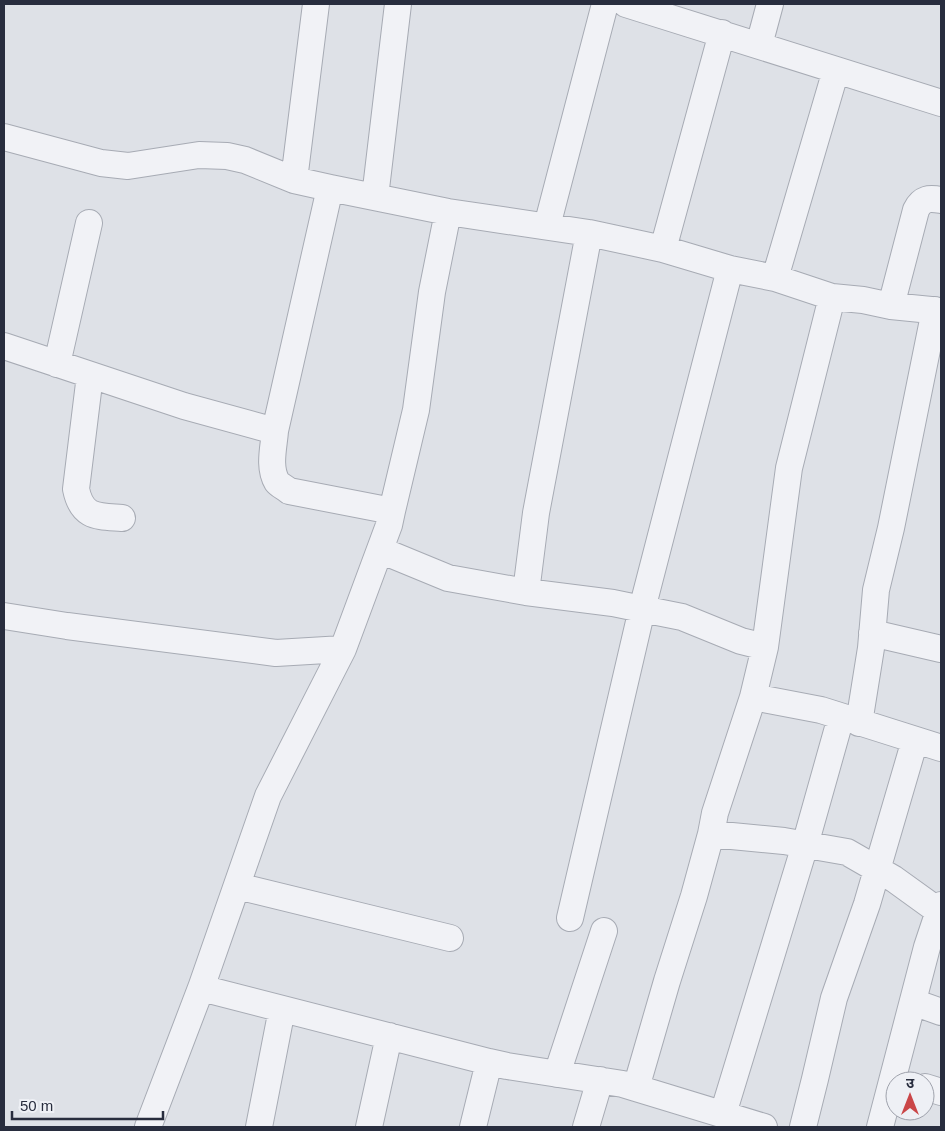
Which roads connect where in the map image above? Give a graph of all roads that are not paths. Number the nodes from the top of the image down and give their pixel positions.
1 (316, 4) edge
2 (398, 4) edge
3 (605, 4) edge
4 (770, 4) edge
5 (635, 5) edge
6 (722, 33) junction
7 (759, 45) junction
8 (836, 70) junction
9 (941, 103) edge
10 (4, 137) edge
11 (294, 180) junction
12 (330, 188) junction
13 (375, 197) junction
14 (941, 200) edge
15 (448, 212) junction
16 (89, 223) dead end
17 (547, 226) junction
18 (589, 233) junction
19 (663, 249) junction
20 (730, 269) junction
21 (776, 278) junction
22 (832, 297) junction
23 (891, 306) junction
24 (938, 311) edge
25 (4, 346) edge
26 (57, 364) junction
27 (90, 375) junction
28 (276, 431) junction
29 (392, 511) junction
30 (122, 518) dead end
31 (380, 550) junction
32 (526, 592) junction
33 (642, 609) junction
34 (4, 616) edge
35 (872, 632) junction
36 (765, 647) junction
37 (343, 649) junction
38 (941, 649) edge
39 (753, 697) junction
40 (850, 720) junction
41 (915, 740) junction
42 (941, 748) edge
43 (711, 834) junction
44 (805, 845) junction
45 (876, 869) junction
46 (237, 886) junction
47 (940, 910) edge
48 (570, 918) dead end
49 (604, 931) dead end
50 (450, 938) dead end
51 (201, 988) junction
52 (913, 1002) junction
53 (282, 1009) junction
54 (941, 1012) edge
55 (388, 1036) junction
56 (489, 1062) junction
57 (901, 1071) edge
58 (558, 1074) junction
59 (600, 1080) junction
60 (636, 1088) junction
61 (885, 1115) edge
62 (707, 1117) edge
63 (148, 1127) edge
64 (259, 1127) edge
65 (369, 1127) edge
66 (473, 1127) edge
67 (586, 1127) edge
68 (764, 1127) edge
69 (802, 1127) edge
70 (880, 1127) edge

1 - 11 street
2 - 13 street
3 - 17 street
4 - 7 street
5 - 6 street
6 - 7 street
6 - 19 street
7 - 8 street
8 - 9 street
8 - 21 street
10 - 11 street
11 - 12 street
12 - 13 street
12 - 28 street
13 - 15 street
14 - 23 street
15 - 17 street
15 - 29 street
16 - 26 street
17 - 18 street
18 - 19 street
18 - 32 street
19 - 20 street
20 - 21 street
20 - 33 street
21 - 22 street
22 - 23 street
22 - 36 street
23 - 24 street
24 - 35 street
25 - 26 street
26 - 27 street
27 - 28 street
27 - 30 street
28 - 29 street
29 - 31 street
31 - 32 street
31 - 37 street
32 - 33 street
33 - 36 street
33 - 48 street
34 - 37 street
35 - 38 street
35 - 40 street
36 - 39 street
37 - 46 street
39 - 40 street
39 - 43 street
40 - 41 street
40 - 44 street
41 - 42 street
41 - 45 street
43 - 44 street
43 - 60 street
44 - 45 street
44 - 62 street
45 - 47 street
45 - 69 street
46 - 50 street
46 - 51 street
47 - 52 street
49 - 58 street
51 - 53 street
51 - 63 street
52 - 54 street
52 - 57 street
53 - 55 street
53 - 64 street
55 - 56 street
55 - 65 street
56 - 58 street
56 - 66 street
58 - 59 street
59 - 60 street
59 - 67 street
60 - 62 street
61 - 70 street
62 - 68 street

